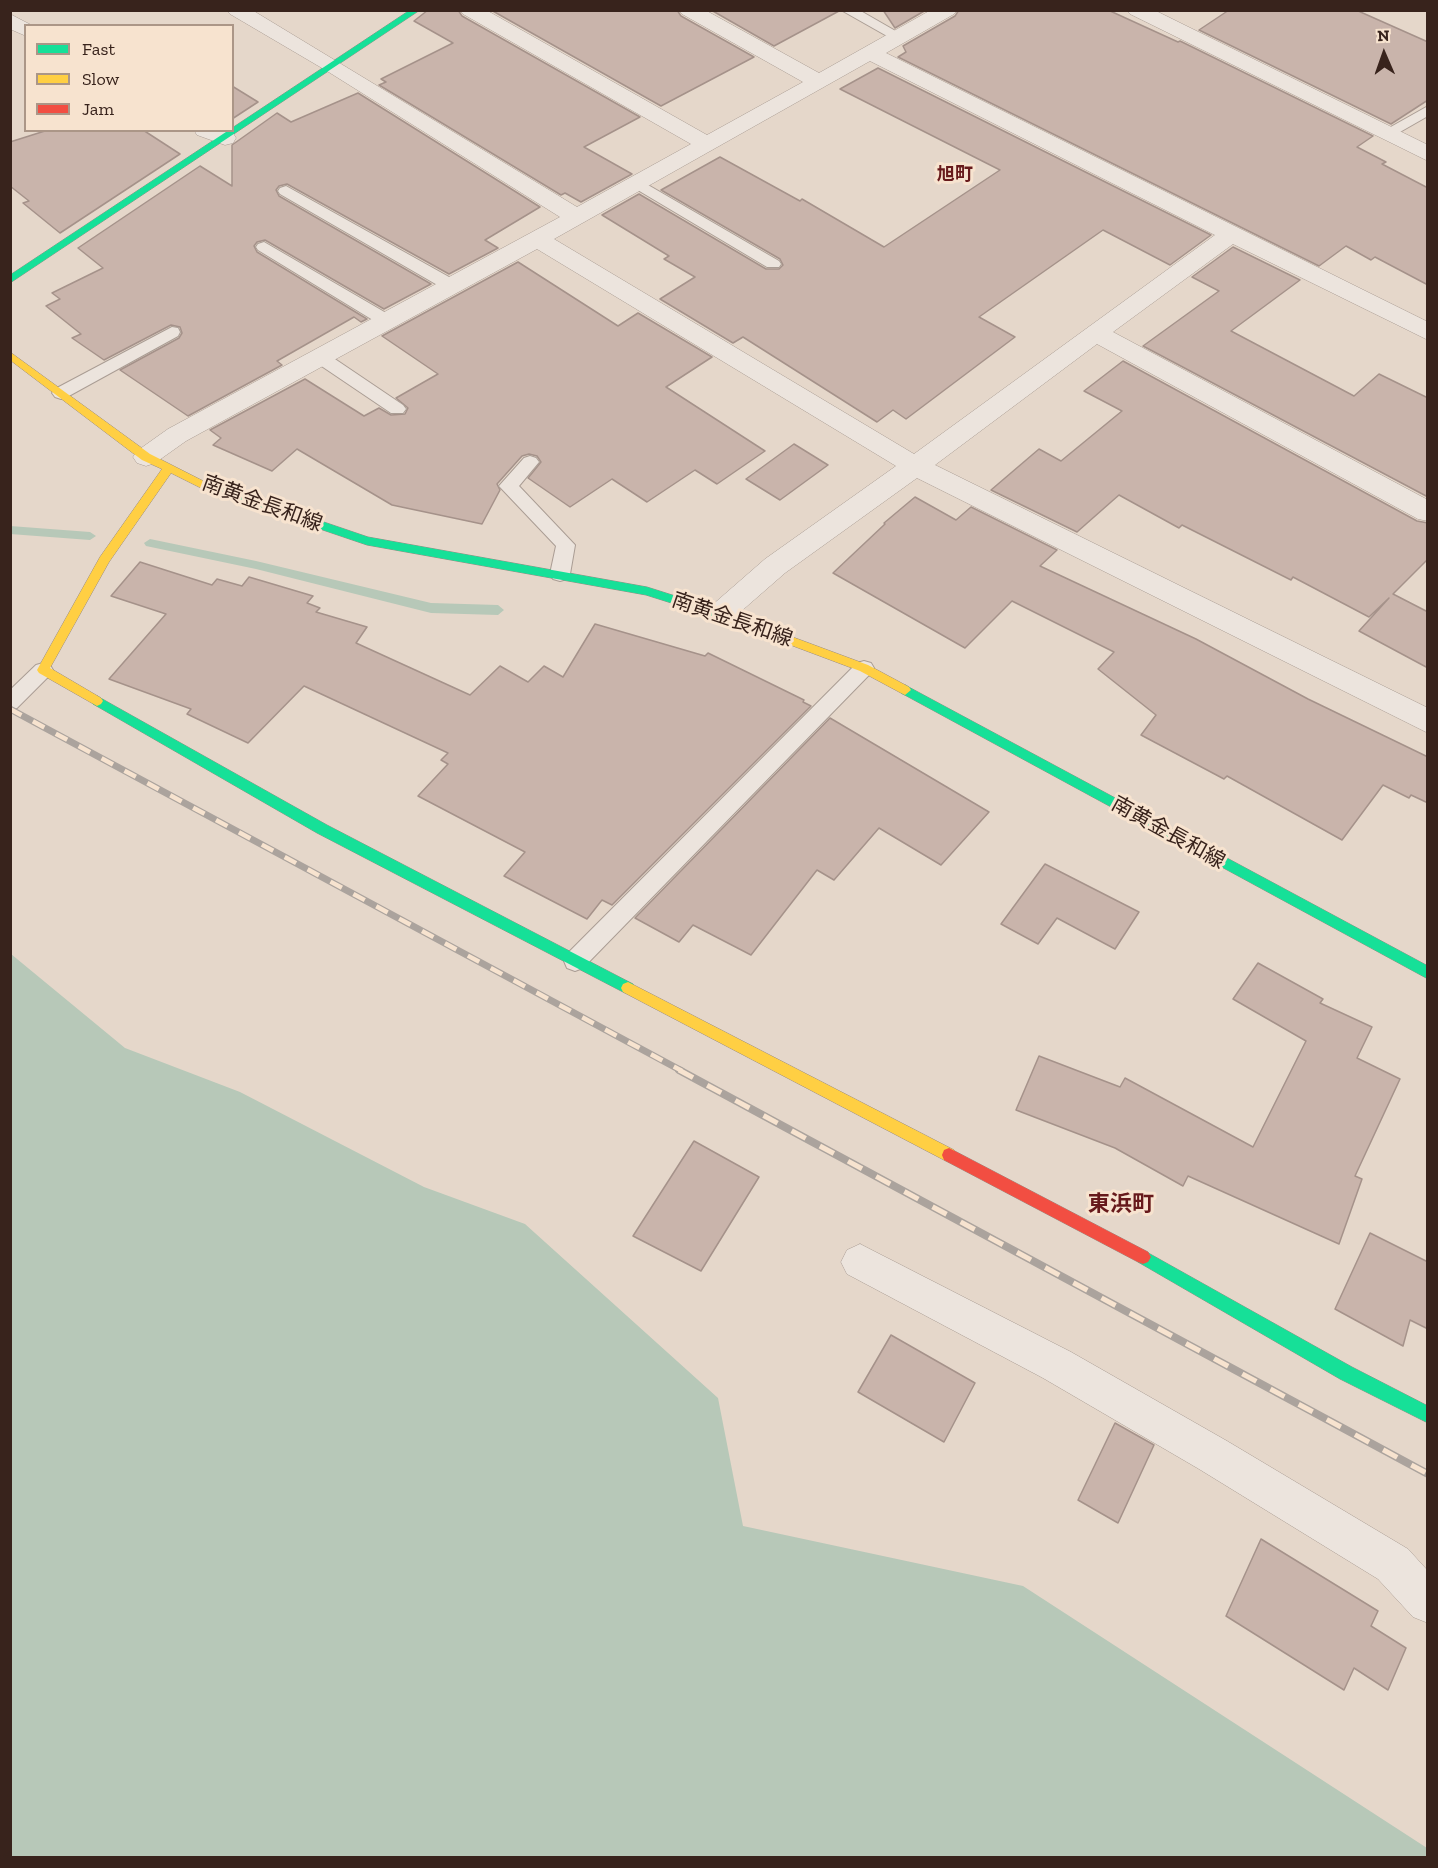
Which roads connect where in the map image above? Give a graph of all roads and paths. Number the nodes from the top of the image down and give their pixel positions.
1 (237, 10) edge
2 (416, 10) edge
3 (470, 10) edge
4 (689, 10) edge
5 (848, 10) edge
6 (947, 10) edge
7 (1137, 10) edge
8 (10, 20) edge
9 (24, 29) edge
10 (899, 37) junction
11 (870, 53) junction
12 (334, 67) junction
13 (819, 82) junction
14 (1428, 110) edge
15 (234, 123) edge
16 (215, 134) edge
17 (1388, 134) junction
18 (706, 143) junction
19 (1428, 154) edge
20 (636, 183) junction
21 (286, 191) dead end
22 (576, 217) junction
23 (1231, 234) junction
24 (537, 239) junction
25 (264, 246) dead end
26 (773, 264) dead end
27 (10, 280) edge
28 (452, 286) junction
29 (387, 321) junction
30 (172, 332) dead end
31 (1428, 332) edge
32 (1095, 333) junction
33 (10, 355) edge
34 (320, 357) junction
35 (61, 393) junction
36 (397, 409) dead end
37 (146, 457) junction
38 (530, 462) dead end
39 (915, 466) junction
40 (169, 468) junction
41 (1428, 512) edge
42 (560, 574) junction
43 (720, 614) junction
44 (864, 668) junction
45 (43, 670) junction
46 (10, 703) edge
47 (1428, 722) edge
48 (575, 961) junction
49 (1428, 974) edge
50 (860, 1262) dead end
51 (1428, 1415) edge
52 (1428, 1602) edge

1 - 12 street
2 - 12 street
3 - 18 street
4 - 13 street
5 - 10 lane
6 - 10 street
7 - 17 street
8 - 9 street
10 - 11 street
11 - 13 street
11 - 23 street
12 - 15 street
12 - 22 street
13 - 18 street
14 - 17 lane
16 - 27 street
17 - 19 street
18 - 20 street
20 - 22 street
20 - 26 lane
21 - 28 lane
22 - 24 street
23 - 31 street
23 - 32 street
24 - 28 street
24 - 39 street
25 - 29 lane
28 - 29 street
29 - 34 street
30 - 35 lane
32 - 39 street
32 - 41 street
33 - 35 street, 南黄金長和線
34 - 36 lane
34 - 37 street
35 - 37 street, 南黄金長和線
37 - 40 street, 南黄金長和線
38 - 42 lane
39 - 43 street
39 - 47 street
40 - 42 street, 南黄金長和線
40 - 45 street
42 - 43 street, 南黄金長和線
43 - 44 street, 南黄金長和線
44 - 48 lane
44 - 49 street, 南黄金長和線
45 - 46 lane
45 - 48 street
48 - 51 street
50 - 52 street

